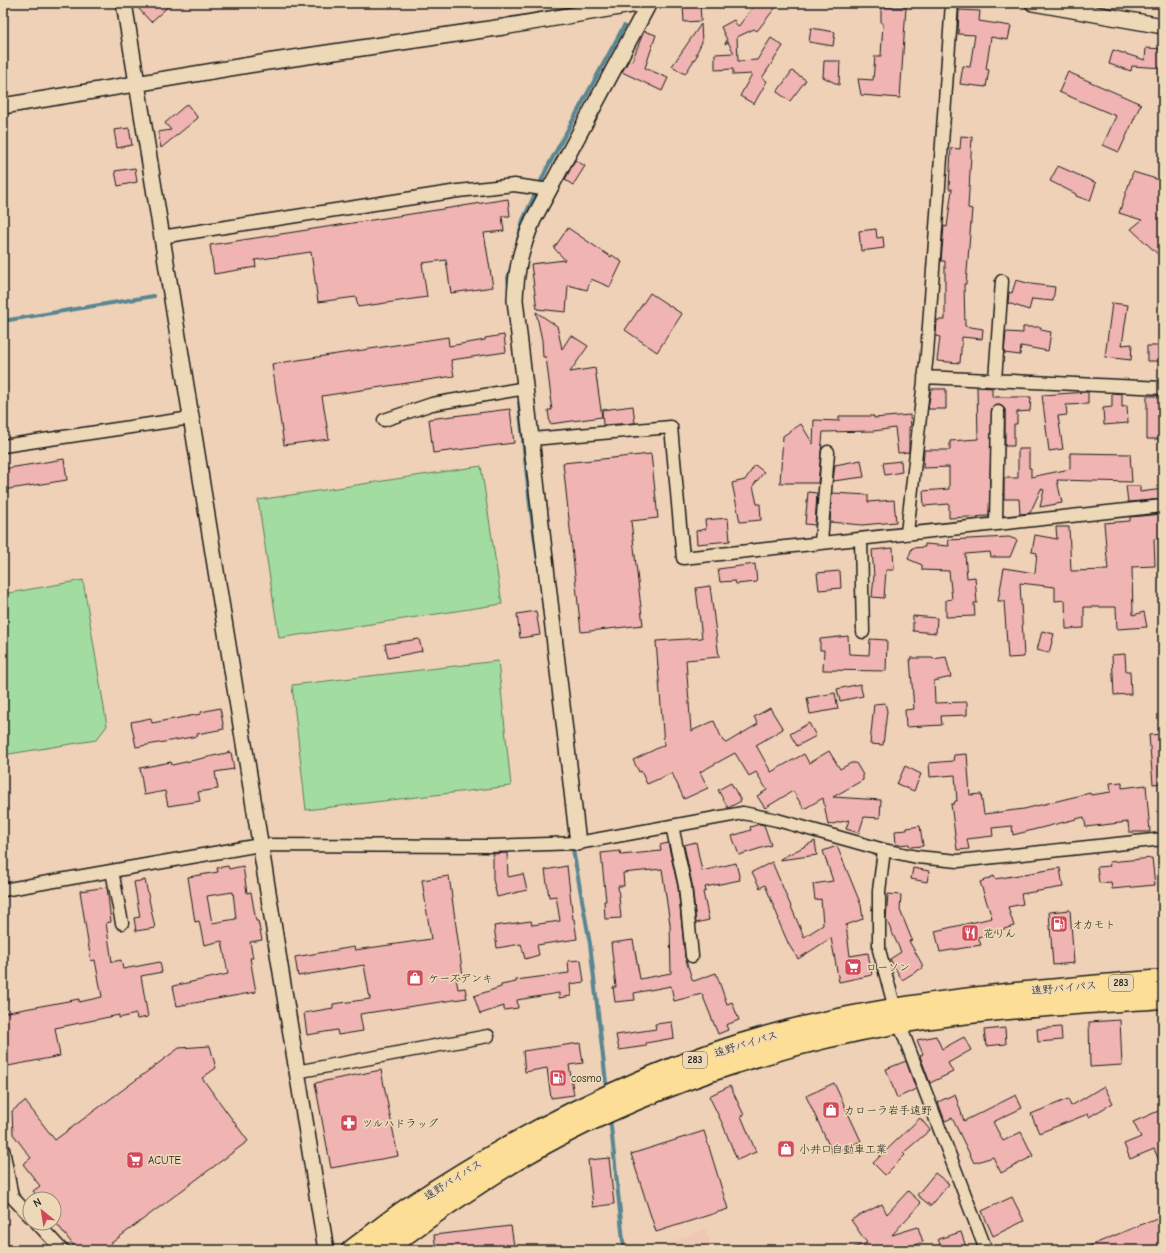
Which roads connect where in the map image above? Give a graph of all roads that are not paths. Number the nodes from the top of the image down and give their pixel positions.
1 (124, 3) edge
2 (643, 3) edge
3 (649, 3) edge
4 (952, 3) edge
5 (1033, 3) edge
6 (1163, 26) edge
7 (137, 84) junction
8 (3, 106) edge
9 (549, 190) junction
10 (162, 237) junction
11 (1002, 281) dead end
12 (924, 377) junction
13 (995, 380) junction
14 (525, 388) junction
15 (1163, 388) edge
16 (998, 412) dead end
17 (191, 418) junction
18 (384, 420) dead end
19 (532, 439) junction
20 (3, 446) edge
21 (828, 452) dead end
22 (1163, 506) edge
23 (996, 523) junction
24 (907, 533) junction
25 (861, 539) junction
26 (821, 542) junction
27 (863, 632) dead end
28 (672, 826) junction
29 (1163, 839) edge
30 (578, 843) junction
31 (260, 845) junction
32 (884, 850) junction
33 (112, 871) junction
34 (3, 890) edge
35 (122, 923) dead end
36 (692, 956) dead end
37 (1163, 980) edge
38 (1163, 998) edge
39 (897, 1016) junction
40 (488, 1036) dead end
41 (296, 1072) junction
42 (3, 1149) edge
43 (22, 1208) edge
44 (44, 1231) edge
45 (62, 1250) edge
46 (326, 1250) edge
47 (352, 1250) edge
48 (384, 1250) edge
49 (986, 1250) edge

1 - 7 street
2 - 7 street
3 - 9 street
4 - 12 street
5 - 6 street
7 - 8 street
7 - 10 street
9 - 10 street
9 - 14 street
10 - 17 street
11 - 13 street
12 - 13 street
12 - 24 street
13 - 15 street
14 - 18 street
14 - 19 street
16 - 23 street
17 - 20 street
17 - 31 street
19 - 26 street
19 - 30 street
21 - 26 street
22 - 23 street
23 - 24 street
24 - 25 street
25 - 26 street
25 - 27 street
28 - 30 street
28 - 32 street
28 - 36 street
29 - 32 street
30 - 31 street
31 - 33 street
31 - 41 street
32 - 39 street
33 - 34 street
33 - 35 street
37 - 39 highway, 遠野バイパス / 283
38 - 39 highway, 遠野バイパス / 283
39 - 47 highway, 遠野バイパス / 283
39 - 48 highway, 遠野バイパス / 283
39 - 49 street
40 - 41 street
41 - 46 street
42 - 43 street
44 - 45 street

